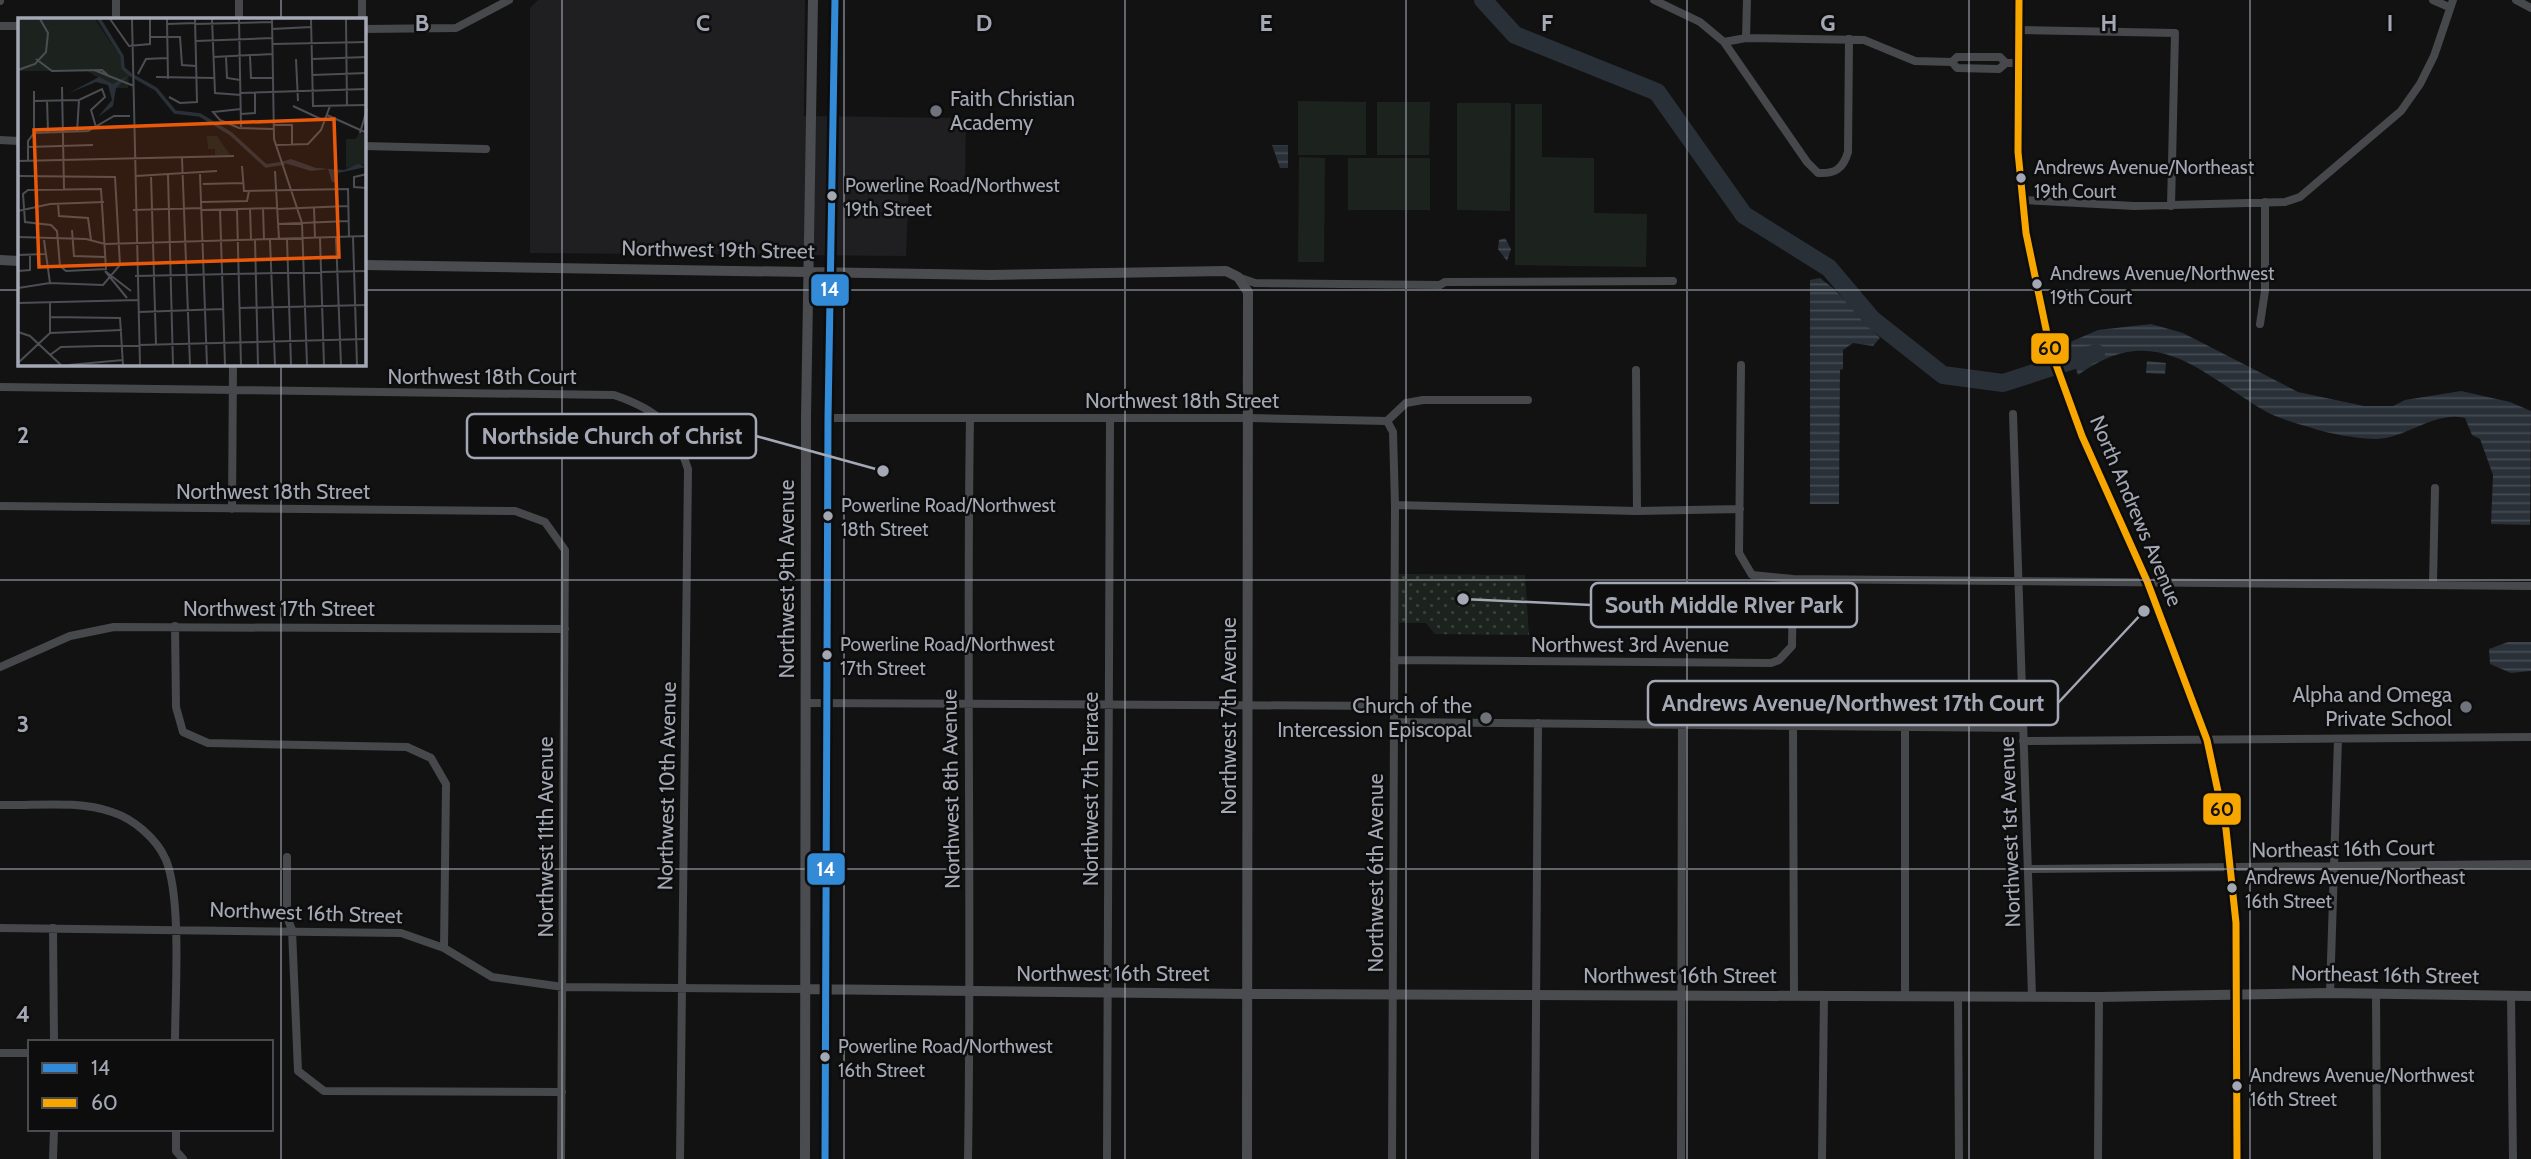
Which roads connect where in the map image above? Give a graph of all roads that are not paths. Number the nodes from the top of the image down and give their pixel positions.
1 (116, 0) edge
2 (239, 0) edge
3 (362, 0) edge
4 (509, 0) edge
5 (813, 0) edge
6 (835, 0) edge
7 (1654, 0) edge
8 (1747, 0) edge
9 (2019, 0) edge
10 (2433, 0) edge
11 (2516, 0) edge
12 (2451, 3) edge
13 (2531, 8) edge
14 (116, 18) edge
15 (239, 18) edge
16 (362, 18) edge
17 (0, 26) edge
18 (18, 26) edge
19 (366, 29) edge
20 (2018, 30) junction
21 (1746, 38) junction
22 (1849, 39) junction
23 (1724, 42) junction
24 (2011, 63) junction
25 (0, 140) edge
26 (18, 141) edge
27 (366, 146) edge
28 (486, 149) dead end
29 (2023, 200) junction
30 (2265, 202) junction
31 (2171, 205) junction
32 (0, 260) edge
33 (18, 261) edge
34 (366, 265) edge
35 (809, 270) junction
36 (830, 271) junction
37 (1238, 277) junction
38 (1673, 281) dead end
39 (2260, 324) dead end
40 (1741, 365) dead end
41 (233, 366) edge
42 (1636, 370) dead end
43 (0, 387) edge
44 (233, 393) junction
45 (1528, 400) dead end
46 (2013, 414) dead end
47 (828, 418) junction
48 (970, 418) junction
49 (1250, 418) junction
50 (1110, 419) junction
51 (664, 421) joint
52 (1387, 421) junction
53 (2435, 488) dead end
54 (1395, 505) junction
55 (0, 506) edge
56 (232, 509) junction
57 (1740, 509) junction
58 (1637, 511) junction
59 (545, 522) joint
60 (1793, 579) junction
61 (2147, 580) junction
62 (2019, 581) junction
63 (2433, 584) junction
64 (2531, 586) edge
65 (175, 626) junction
66 (565, 629) junction
67 (1394, 660) junction
68 (0, 667) edge
69 (806, 703) junction
70 (829, 704) junction
71 (967, 706) junction
72 (1108, 706) junction
73 (1248, 706) junction
74 (1393, 706) junction
75 (1393, 722) junction
76 (1538, 723) junction
77 (1682, 725) junction
78 (1793, 726) junction
79 (1905, 727) junction
80 (2023, 728) junction
81 (2531, 737) edge
82 (2338, 739) junction
83 (2207, 740) junction
84 (2023, 741) junction
85 (0, 805) edge
86 (287, 857) dead end
87 (2531, 864) edge
88 (2334, 866) junction
89 (2231, 867) junction
90 (2030, 869) junction
91 (0, 928) edge
92 (53, 928) junction
93 (174, 928) junction
94 (292, 930) junction
95 (444, 948) junction
96 (563, 987) junction
97 (682, 988) junction
98 (805, 989) junction
99 (826, 990) junction
100 (971, 992) junction
101 (1108, 993) junction
102 (1393, 993) junction
103 (2238, 993) junction
104 (2330, 993) junction
105 (1247, 994) junction
106 (1681, 994) junction
107 (2376, 994) junction
108 (1536, 995) junction
109 (1794, 995) junction
110 (1824, 995) junction
111 (1905, 996) junction
112 (1958, 996) junction
113 (2032, 996) junction
114 (2511, 996) junction
115 (2531, 996) edge
116 (2099, 997) junction
117 (54, 1040) edge
118 (176, 1040) edge
119 (0, 1053) edge
120 (28, 1054) edge
121 (562, 1092) junction
122 (54, 1131) edge
123 (176, 1131) edge
124 (53, 1159) edge
125 (183, 1159) edge
126 (561, 1159) edge
127 (680, 1159) edge
128 (805, 1159) edge
129 (825, 1159) edge
130 (968, 1159) edge
131 (1107, 1159) edge
132 (1247, 1159) edge
133 (1392, 1159) edge
134 (1535, 1159) edge
135 (1681, 1159) edge
136 (1822, 1159) edge
137 (1959, 1159) edge
138 (2098, 1159) edge
139 (2237, 1159) edge
140 (2377, 1159) edge
141 (2513, 1159) edge

1 - 14 street
2 - 15 street
3 - 16 street
4 - 19 street
5 - 35 street, Northwest 9th Avenue
6 - 36 street, Northwest 9th Avenue
7 - 23 street
8 - 21 street
9 - 20 street, North Andrews Avenue
10 - 12 street
11 - 13 street
12 - 30 street
17 - 18 street
20 - 24 street, North Andrews Avenue
20 - 31 street
21 - 22 street
21 - 23 street
22 - 23 street
22 - 24 street
24 - 29 street, North Andrews Avenue
25 - 26 street
27 - 28 street
29 - 31 street
29 - 61 street, North Andrews Avenue
30 - 31 street
30 - 39 street
32 - 33 street
34 - 35 street, Northwest 19th Street
35 - 36 street, Northwest 19th Street
35 - 69 street, Northwest 9th Avenue
36 - 37 street, Northwest 19th Street
36 - 47 street, Northwest 9th Avenue
37 - 38 street
37 - 49 street, Northwest 7th Avenue
40 - 57 street
41 - 44 street
42 - 58 street
43 - 44 street, Northwest 18th Court
44 - 51 street, Northwest 18th Court
44 - 56 street
45 - 52 street
46 - 62 street, Northwest 1st Avenue
47 - 48 street, Northwest 18th Street
47 - 70 street, Northwest 9th Avenue
48 - 50 street, Northwest 18th Street
48 - 71 street, Northwest 8th Avenue
49 - 50 street, Northwest 18th Street
49 - 52 street, Northwest 18th Street
49 - 73 street, Northwest 7th Avenue
50 - 72 street, Northwest 7th Terrace
51 - 97 street, Northwest 10th Avenue
52 - 54 street, Northwest 6th Avenue
53 - 63 street
54 - 58 street
54 - 67 street, Northwest 6th Avenue
55 - 56 street, Northwest 18th Street
56 - 59 street, Northwest 18th Street
57 - 58 street
57 - 60 street
59 - 66 street, Northwest 11th Avenue
60 - 62 street
60 - 67 street, Northwest 3rd Avenue
61 - 62 street
61 - 63 street
61 - 83 street, North Andrews Avenue
62 - 80 street, Northwest 1st Avenue
63 - 64 street
65 - 66 street, Northwest 17th Street
65 - 68 street, Northwest 17th Street
65 - 95 street
66 - 96 street, Northwest 11th Avenue
67 - 74 street, Northwest 6th Avenue
69 - 70 street
69 - 98 street, Northwest 9th Avenue
70 - 71 street
70 - 99 street, Northwest 9th Avenue
71 - 72 street
71 - 100 street, Northwest 8th Avenue
72 - 73 street
72 - 101 street, Northwest 7th Terrace
73 - 74 street
73 - 105 street, Northwest 7th Avenue
74 - 75 street, Northwest 6th Avenue
75 - 76 street
75 - 102 street, Northwest 6th Avenue
76 - 77 street
76 - 108 street
77 - 78 street
77 - 106 street
78 - 79 street
78 - 109 street
79 - 80 street
79 - 111 street
80 - 84 street, Northwest 1st Avenue
81 - 82 street
82 - 83 street
82 - 88 street
83 - 84 street
83 - 89 street, North Andrews Avenue
84 - 90 street, Northwest 1st Avenue
85 - 93 street
86 - 94 street
87 - 88 street, Northeast 16th Court
88 - 89 street, Northeast 16th Court
88 - 104 street
89 - 90 street, Northeast 16th Court
89 - 103 street, North Andrews Avenue
90 - 113 street, Northwest 1st Avenue
91 - 92 street, Northwest 16th Street
92 - 93 street, Northwest 16th Street
92 - 117 street
93 - 94 street, Northwest 16th Street
93 - 118 street
94 - 95 street, Northwest 16th Street
94 - 121 street
95 - 96 street, Northwest 16th Street
96 - 97 street, Northwest 16th Street
96 - 121 street, Northwest 11th Avenue
97 - 98 street, Northwest 16th Street
97 - 127 street, Northwest 10th Avenue
98 - 99 street, Northwest 16th Street
98 - 128 street, Northwest 9th Avenue
99 - 100 street, Northwest 16th Street
99 - 129 street, Northwest 9th Avenue
100 - 101 street, Northwest 16th Street
100 - 130 street, Northwest 8th Avenue
101 - 105 street, Northwest 16th Street
101 - 131 street, Northwest 7th Terrace
102 - 105 street, Northwest 16th Street
102 - 108 street, Northwest 16th Street
102 - 133 street, Northwest 6th Avenue
103 - 104 street, Northeast 16th Street
103 - 116 street, Northwest 16th Street
103 - 139 street, North Andrews Avenue
104 - 107 street, Northeast 16th Street
105 - 132 street, Northwest 7th Avenue
106 - 108 street, Northwest 16th Street
106 - 109 street, Northwest 16th Street
106 - 135 street
107 - 114 street, Northeast 16th Street
107 - 140 street
108 - 134 street
109 - 110 street, Northwest 16th Street
110 - 111 street, Northwest 16th Street
110 - 136 street
111 - 112 street, Northwest 16th Street
112 - 113 street, Northwest 16th Street
112 - 137 street
113 - 116 street, Northwest 16th Street
114 - 115 street, Northeast 16th Street
114 - 141 street
116 - 138 street
119 - 120 street
121 - 126 street, Northwest 11th Avenue
122 - 124 street
123 - 125 street

